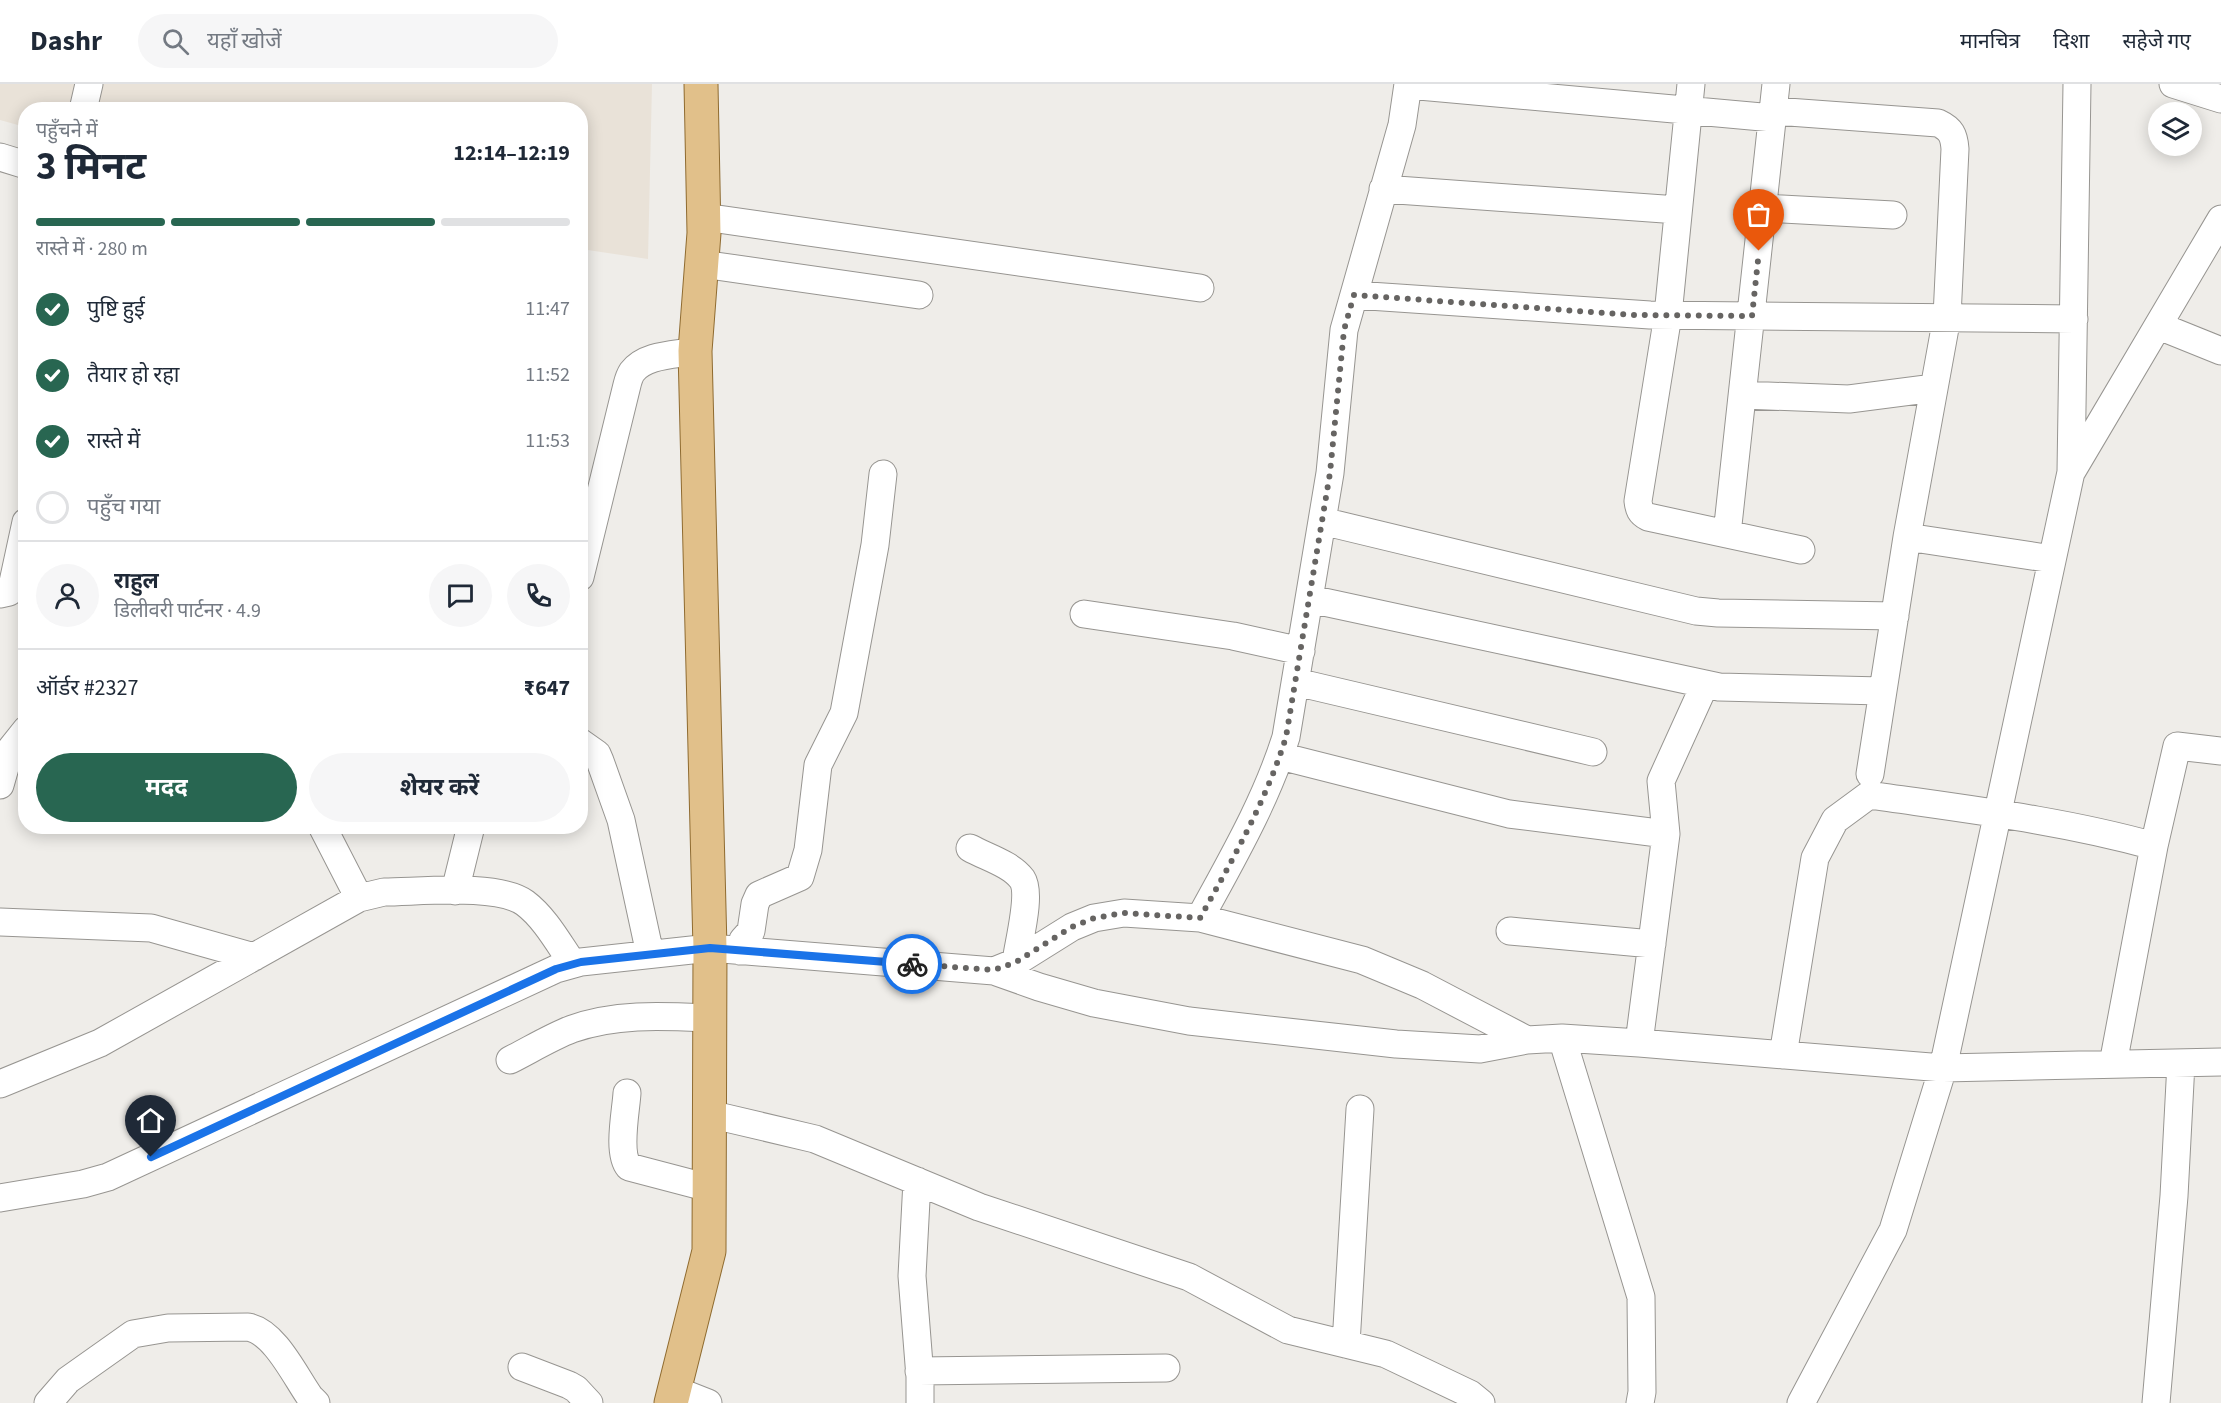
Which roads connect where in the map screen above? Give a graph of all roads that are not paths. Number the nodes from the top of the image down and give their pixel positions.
1 (89, 84) edge
2 (701, 84) edge
3 (1408, 84) edge
4 (1776, 84) edge
5 (2077, 84) edge
6 (2173, 84) edge
7 (1689, 97) edge
8 (2221, 99) edge
9 (85, 102) edge
10 (1773, 115) junction
11 (0, 157) edge
12 (18, 163) edge
13 (1383, 189) junction
14 (1764, 208) junction
15 (1678, 210) junction
16 (1893, 215) dead end
17 (704, 217) junction
18 (2221, 219) edge
19 (702, 264) junction
20 (1200, 288) dead end
21 (919, 295) dead end
22 (1354, 295) junction
23 (1668, 315) junction
24 (1752, 316) junction
25 (1947, 317) junction
26 (2074, 319) junction
27 (2159, 326) junction
28 (695, 351) junction
29 (2221, 351) edge
30 (1934, 388) junction
31 (1743, 395) junction
32 (2071, 472) junction
33 (883, 474) dead end
34 (1322, 521) junction
35 (1726, 534) junction
36 (1907, 537) junction
37 (588, 544) edge
38 (1801, 550) dead end
39 (18, 559) edge
40 (2052, 559) junction
41 (0, 594) edge
42 (1310, 600) junction
43 (1084, 614) dead end
44 (1894, 616) junction
45 (1301, 651) junction
46 (1296, 682) junction
47 (1705, 684) junction
48 (1882, 691) junction
49 (18, 740) edge
50 (588, 748) edge
51 (2221, 751) edge
52 (1593, 752) dead end
53 (1280, 756) junction
54 (1870, 774) dead end
55 (0, 785) edge
56 (1997, 813) junction
57 (326, 834) edge
58 (469, 834) edge
59 (1666, 834) junction
60 (2154, 846) junction
61 (970, 848) dead end
62 (455, 891) junction
63 (359, 898) junction
64 (1200, 918) junction
65 (0, 922) edge
66 (1510, 931) dead end
67 (1652, 944) junction
68 (725, 949) junction
69 (650, 954) junction
70 (254, 957) junction
71 (573, 964) junction
72 (1005, 966) junction
73 (710, 1018) junction
74 (1562, 1038) junction
75 (1527, 1040) junction
76 (1639, 1043) junction
77 (1783, 1055) junction
78 (510, 1060) dead end
79 (2221, 1062) edge
80 (2181, 1063) junction
81 (2113, 1064) junction
82 (1942, 1068) junction
83 (0, 1084) edge
84 (627, 1093) dead end
85 (1360, 1109) dead end
86 (709, 1114) junction
87 (917, 1181) junction
88 (709, 1188) junction
89 (0, 1198) edge
90 (1346, 1344) junction
91 (522, 1367) dead end
92 (1166, 1368) dead end
93 (919, 1371) junction
94 (673, 1397) edge
95 (48, 1403) edge
96 (316, 1403) edge
97 (589, 1403) edge
98 (708, 1403) edge
99 (920, 1403) edge
100 (1481, 1403) edge
101 (1640, 1403) edge
102 (1802, 1403) edge
103 (2156, 1403) edge

1 - 9 street
2 - 17 main road
3 - 7 street
3 - 13 street
4 - 10 street
5 - 26 street
6 - 8 street
7 - 10 street
7 - 15 street
10 - 14 street
10 - 25 street
11 - 12 street
13 - 15 street
13 - 22 street
14 - 16 street
14 - 24 street
15 - 23 street
17 - 19 main road
17 - 20 street
18 - 27 street
19 - 21 street
19 - 28 main road
22 - 23 street
22 - 34 street
23 - 24 street
23 - 35 street
24 - 25 street
24 - 31 street
25 - 26 street
25 - 30 street
26 - 32 street
27 - 29 street
27 - 32 street
28 - 37 street
28 - 68 main road
30 - 31 street
30 - 36 street
31 - 35 street
32 - 40 street
33 - 68 street
34 - 42 street
34 - 44 street
35 - 38 street
36 - 40 street
36 - 44 street
39 - 41 street
40 - 56 street
42 - 45 street
42 - 47 street
43 - 45 street
44 - 48 street
45 - 46 street
46 - 52 street
46 - 53 street
47 - 48 street
47 - 59 street
48 - 54 street
49 - 55 street
50 - 69 street
51 - 60 street
53 - 59 street
53 - 64 street
56 - 60 street
56 - 77 street
56 - 82 street
57 - 63 street
58 - 62 street
59 - 67 street
60 - 81 street
61 - 72 street
62 - 63 street
62 - 71 street
63 - 70 street
64 - 72 street
64 - 75 street
65 - 70 street
66 - 67 street
67 - 76 street
68 - 69 street
68 - 72 street
68 - 73 main road
69 - 71 street
70 - 83 street
71 - 89 street
72 - 75 street
73 - 78 street
73 - 86 main road
74 - 75 street
74 - 76 street
74 - 101 street
76 - 77 street
77 - 82 street
79 - 80 street
80 - 81 street
80 - 103 street
81 - 82 street
82 - 102 street
84 - 88 street
85 - 90 street
86 - 87 street
86 - 88 main road
87 - 90 street
87 - 93 street
88 - 94 main road
90 - 100 street
91 - 97 street
92 - 93 street
93 - 99 street
94 - 98 street
95 - 96 street

